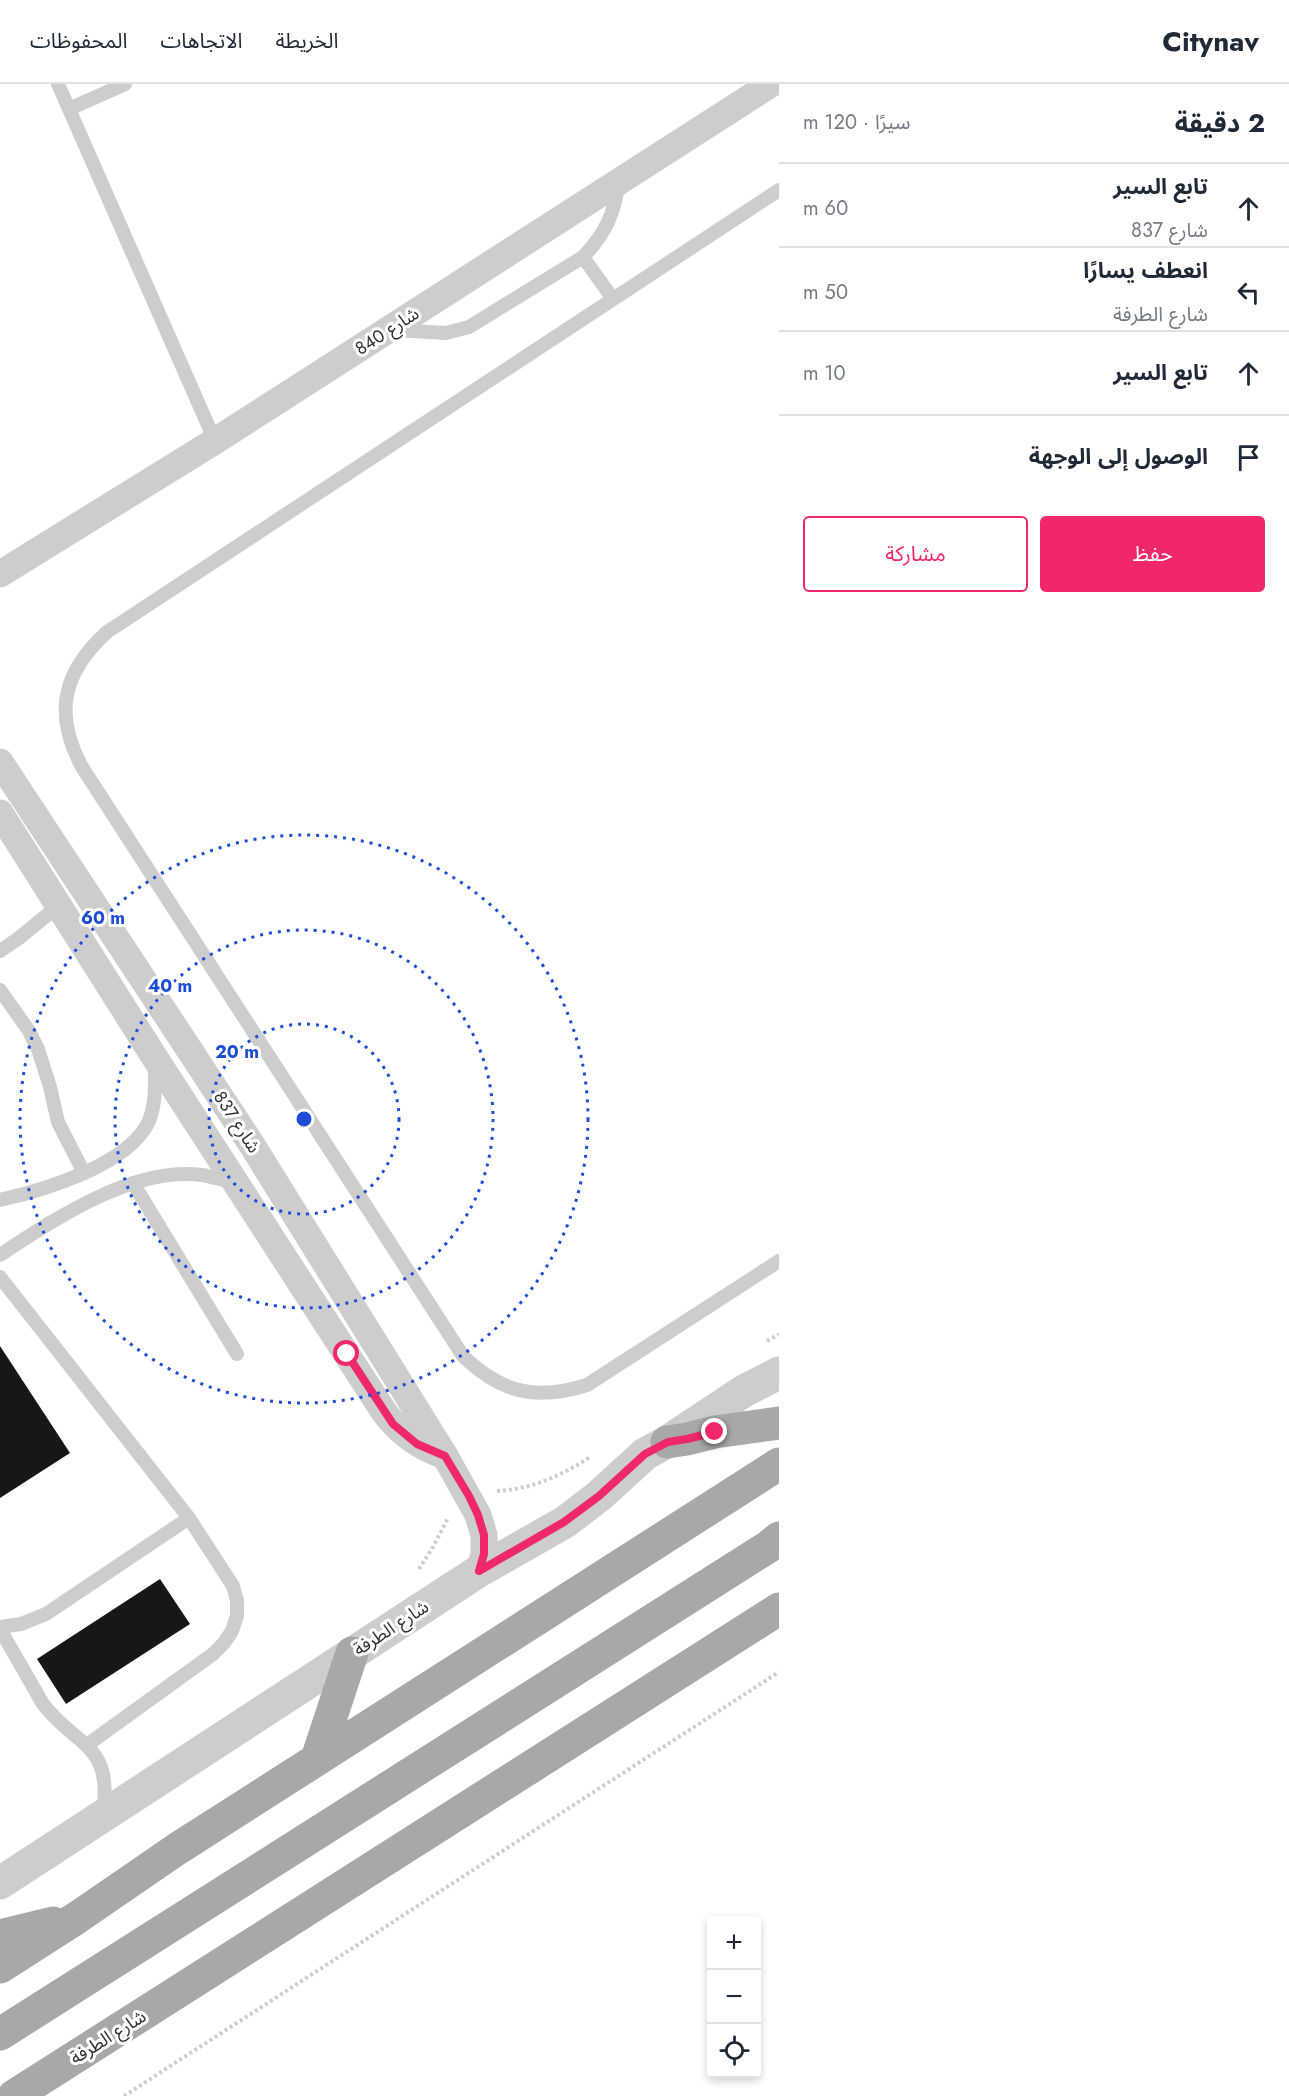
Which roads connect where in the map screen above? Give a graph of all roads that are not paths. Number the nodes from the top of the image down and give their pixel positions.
1 (58, 84) edge
2 (125, 84) edge
3 (771, 84) edge
4 (69, 109) junction
5 (619, 182) junction
6 (779, 190) edge
7 (583, 257) junction
8 (613, 299) junction
9 (389, 330) junction
10 (215, 441) junction
11 (0, 574) edge
12 (0, 762) edge
13 (0, 813) edge
14 (58, 906) junction
15 (0, 951) edge
16 (0, 990) edge
17 (155, 1058) junction
18 (84, 1173) junction
19 (133, 1183) junction
20 (236, 1183) junction
21 (0, 1200) edge
22 (0, 1255) edge
23 (779, 1262) edge
24 (0, 1277) edge
25 (237, 1354) dead end
26 (779, 1373) edge
27 (779, 1423) edge
28 (668, 1442) junction
29 (445, 1456) junction
30 (779, 1464) edge
31 (189, 1518) junction
32 (779, 1538) edge
33 (479, 1571) junction
34 (779, 1609) edge
35 (0, 1628) edge
36 (779, 1632) edge
37 (352, 1653) junction
38 (707, 1654) junction
39 (87, 1745) junction
40 (317, 1759) junction
41 (102, 1815) junction
42 (0, 1882) edge
43 (78, 1917) junction
44 (0, 1936) edge
45 (0, 1967) edge
46 (0, 2034) edge
47 (92, 2047) junction
48 (14, 2096) edge
49 (56, 2096) edge

1 - 4 lane
2 - 4 lane
3 - 5 street, شارع 840
4 - 10 lane
5 - 7 lane
5 - 9 street, شارع 840
6 - 8 lane
7 - 8 lane
7 - 9 lane
8 - 23 lane
9 - 10 street, شارع 840
10 - 11 street, شارع 840
12 - 29 street, شارع 837
13 - 14 street, شارع 837
14 - 15 lane
14 - 17 street, شارع 837
16 - 18 lane
17 - 18 lane
17 - 20 street, شارع 837
18 - 21 lane
19 - 20 lane
19 - 22 lane
19 - 25 lane
20 - 29 street, شارع 837
24 - 31 lane
26 - 28 street, شارع الطرفة
27 - 28 main road
28 - 33 street, شارع الطرفة
29 - 33 street, شارع 837
30 - 40 main road
31 - 35 lane
31 - 39 lane
32 - 46 main road
33 - 37 street, شارع الطرفة
34 - 38 main road, شارع الطرفة
35 - 39 lane
36 - 38 main road
37 - 40 main road
37 - 41 street, شارع الطرفة
38 - 47 main road, شارع الطرفة
39 - 41 lane
40 - 43 main road
41 - 42 street, شارع الطرفة
43 - 44 main road
43 - 45 main road
47 - 48 main road, شارع الطرفة
47 - 49 main road

